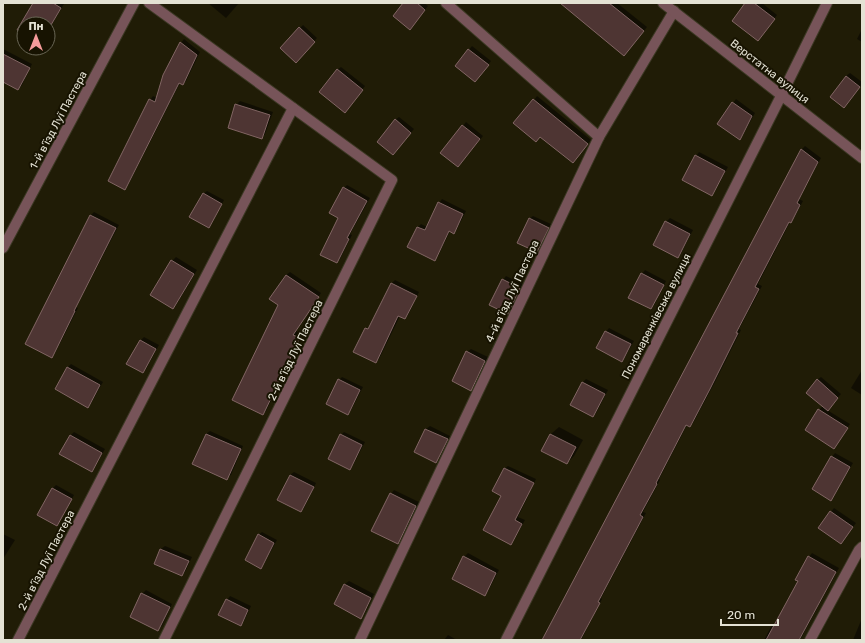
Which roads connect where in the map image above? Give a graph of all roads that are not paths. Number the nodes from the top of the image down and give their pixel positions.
1 (134, 3) edge
2 (149, 3) edge
3 (446, 3) edge
4 (663, 3) edge
5 (827, 3) edge
6 (674, 11) junction
7 (781, 96) junction
8 (293, 108) junction
9 (599, 137) junction
10 (862, 158) edge
11 (3, 248) edge
12 (862, 547) edge
13 (18, 640) edge
14 (164, 640) edge
15 (360, 640) edge
16 (506, 640) edge
17 (810, 640) edge

1 - 11 street, 1-й в’їзд Луї Пастера
2 - 8 street, 2-й в’їзд Луї Пастера
3 - 9 street
4 - 6 street, Верстатна вулиця
5 - 7 street, Пономаренківська вулиця
6 - 7 street, Верстатна вулиця
6 - 9 street, 4-й в’їзд Луї Пастера
7 - 10 street, Верстатна вулиця
7 - 16 street, Пономаренківська вулиця
8 - 13 street, 2-й в’їзд Луї Пастера
8 - 14 street, 2-й в’їзд Луї Пастера
9 - 15 street, 4-й в’їзд Луї Пастера
12 - 17 street

